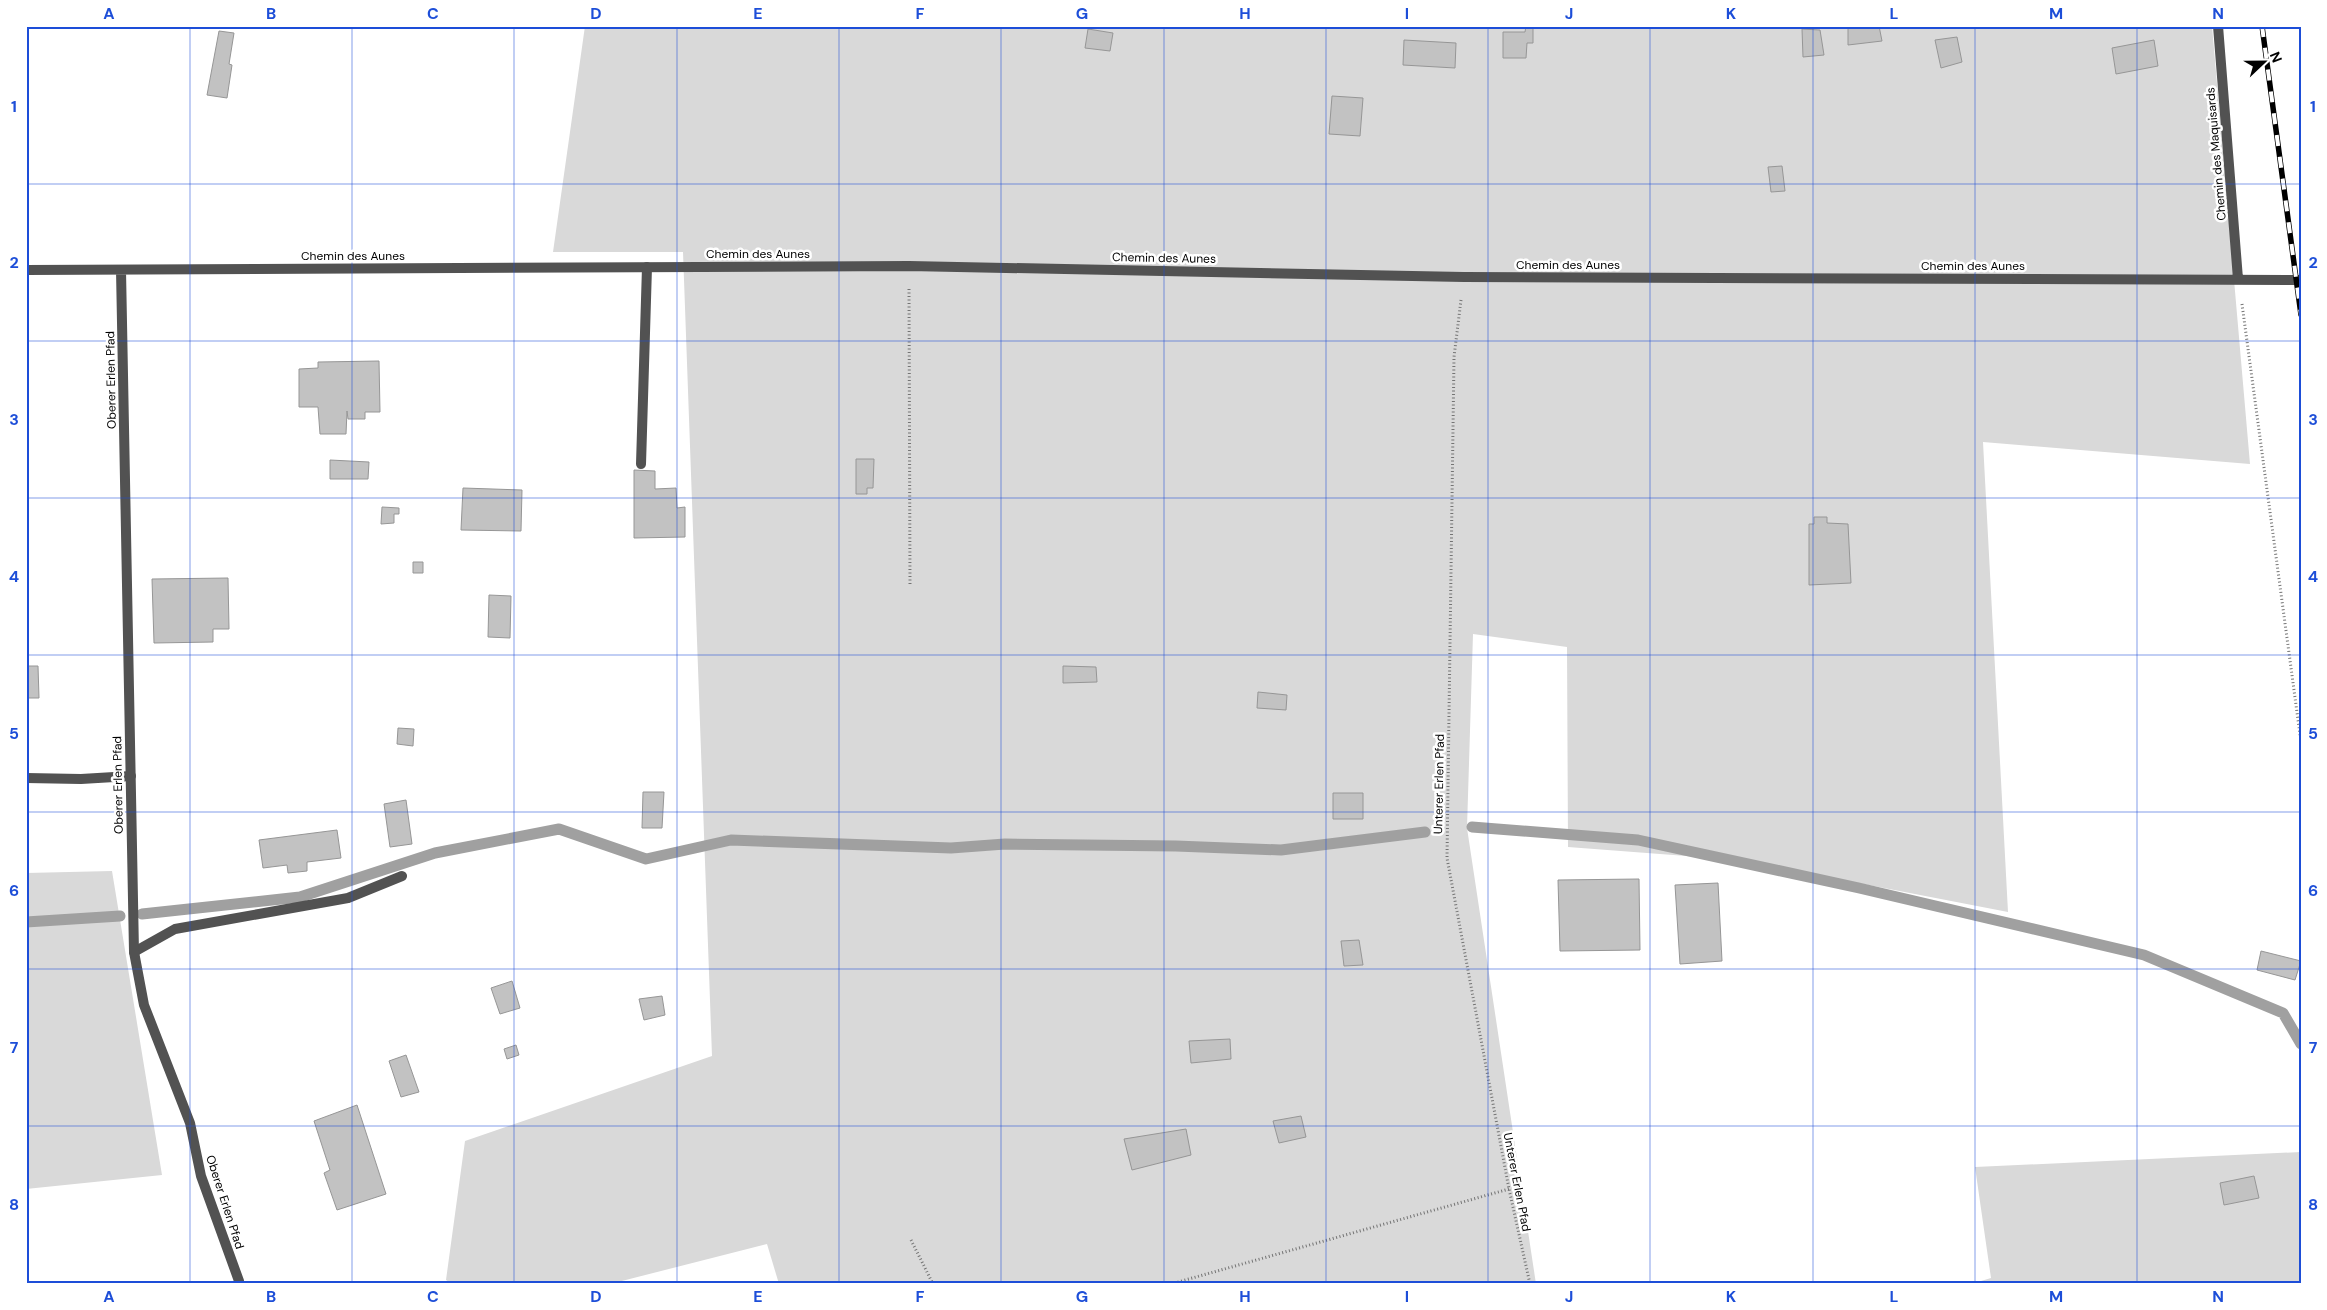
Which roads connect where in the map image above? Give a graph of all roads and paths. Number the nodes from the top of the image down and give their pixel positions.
1 (2218, 26) edge
2 (909, 266) junction
3 (647, 267) junction
4 (26, 270) edge
5 (121, 270) junction
6 (1464, 277) junction
7 (2238, 279) junction
8 (2301, 280) edge
9 (641, 464) dead end
10 (910, 585) dead end
11 (2301, 742) edge
12 (131, 776) junction
13 (26, 778) edge
14 (402, 876) dead end
15 (134, 952) junction
16 (1509, 1189) junction
17 (911, 1240) dead end
18 (239, 1281) dead end
19 (932, 1284) edge
20 (1171, 1284) edge
21 (1530, 1284) edge

1 - 7 street, Chemin des Maquisards
2 - 3 street, Chemin des Aunes
2 - 6 street, Chemin des Aunes
2 - 10 path
3 - 5 street, Chemin des Aunes
3 - 9 street
4 - 5 street, Chemin des Aunes
5 - 12 street, Oberer Erlen Pfad
6 - 7 street, Chemin des Aunes
6 - 16 path, Unterer Erlen Pfad
7 - 8 street, Chemin des Aunes
7 - 11 path
12 - 13 street
12 - 15 street, Oberer Erlen Pfad
14 - 15 street
15 - 18 street, Oberer Erlen Pfad
16 - 20 path
16 - 21 path, Unterer Erlen Pfad
17 - 19 path

